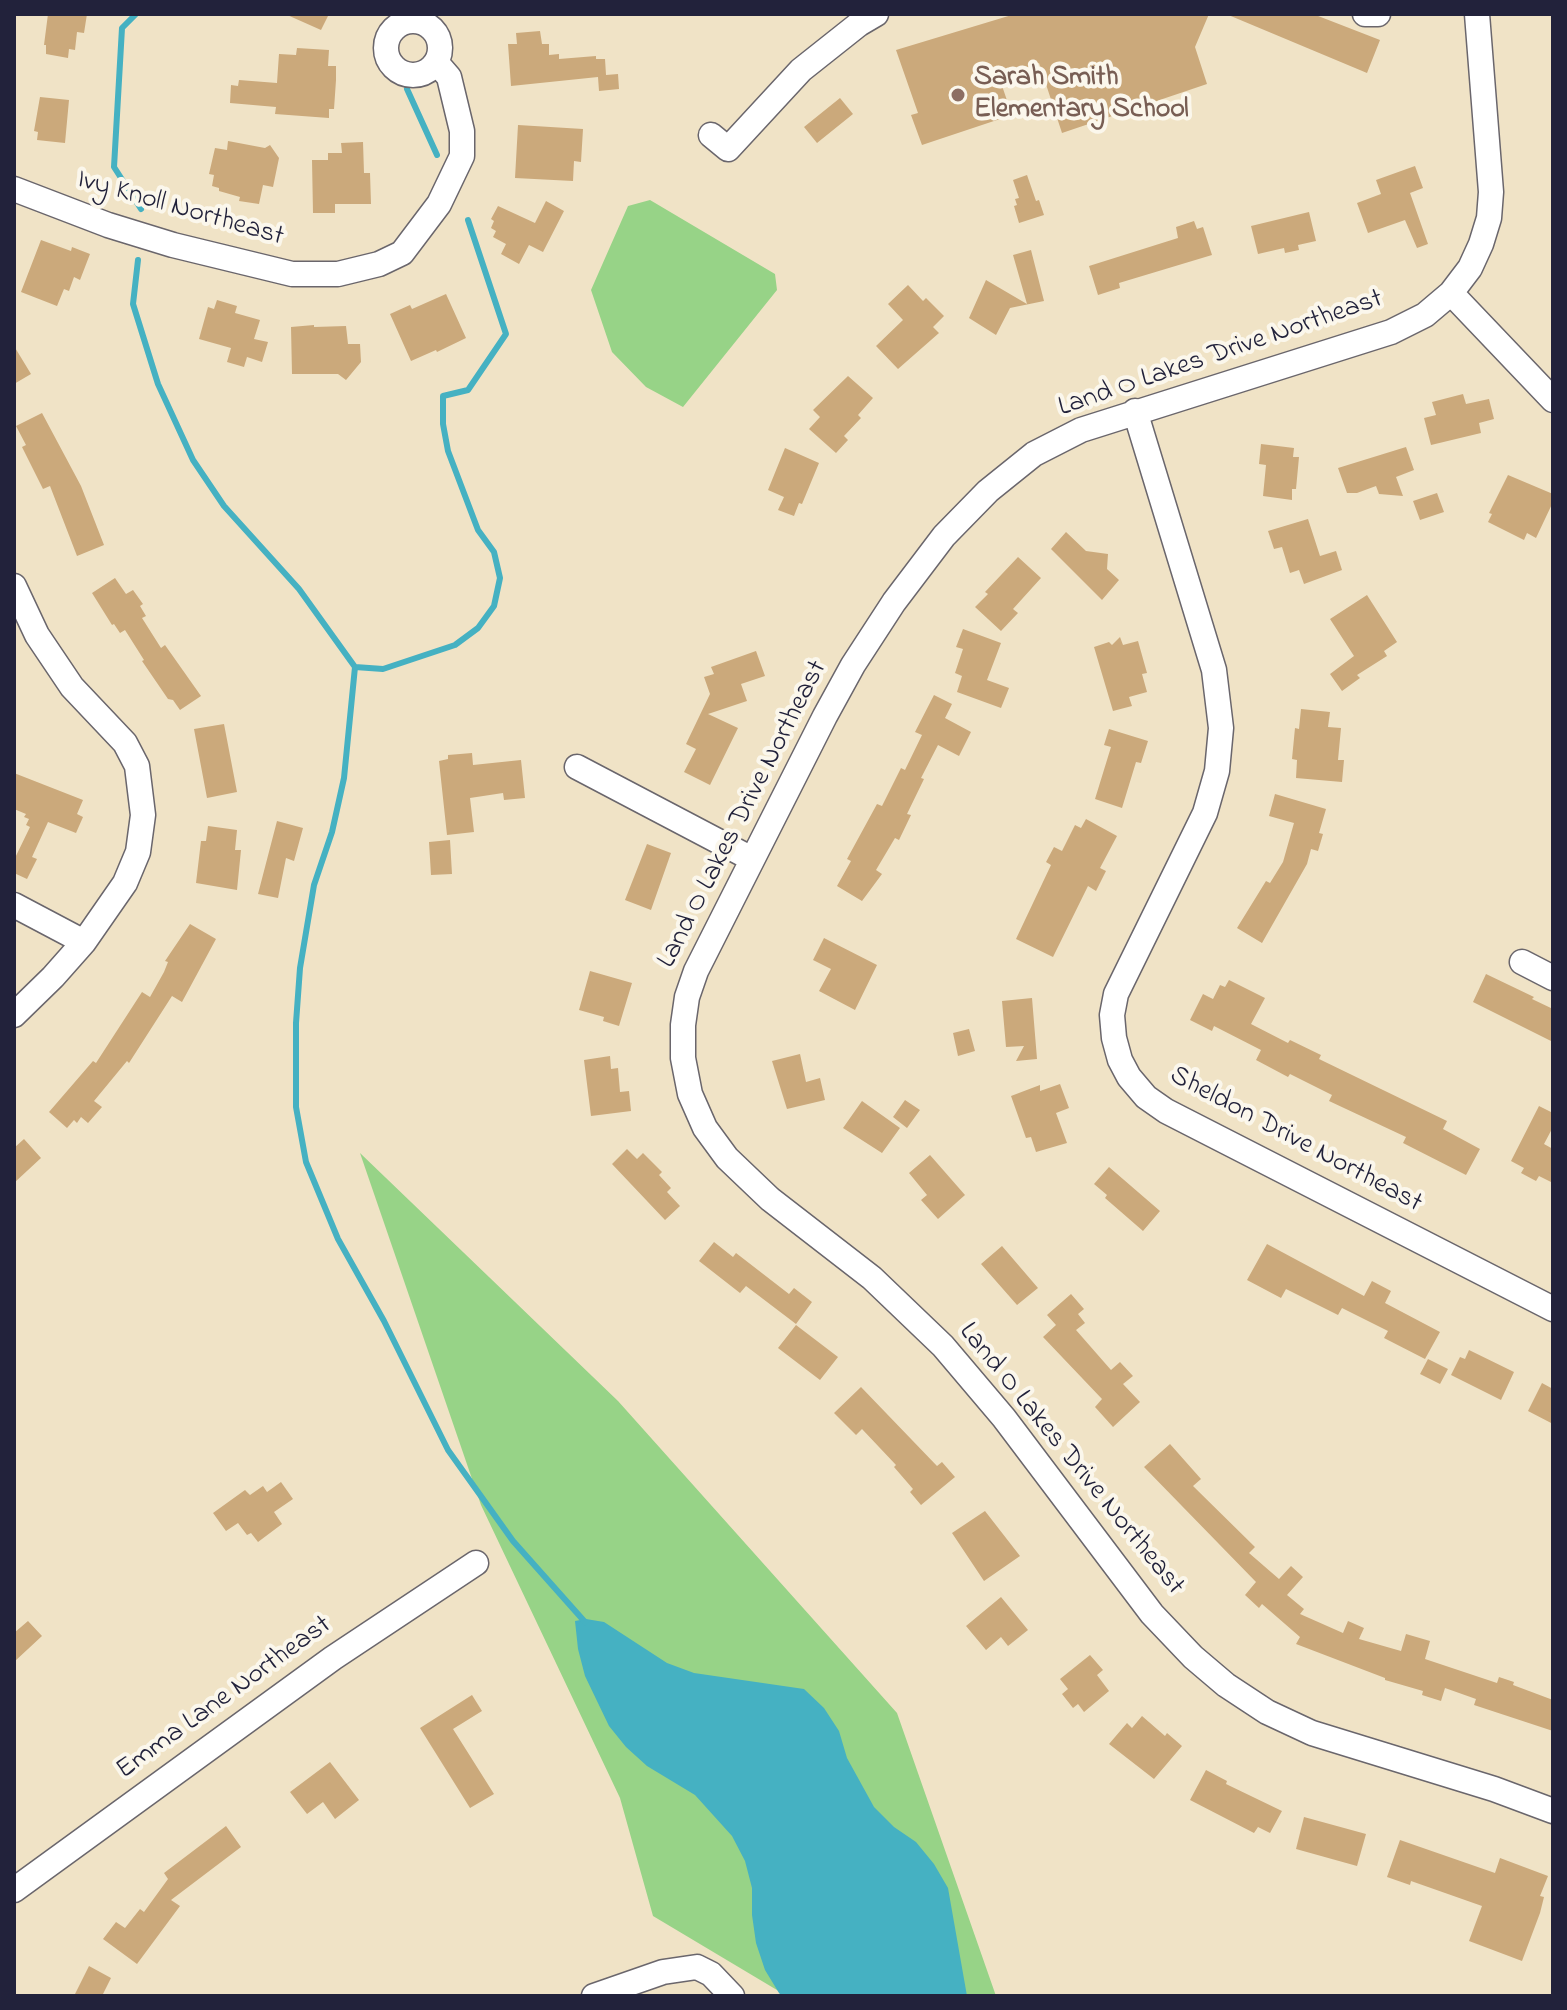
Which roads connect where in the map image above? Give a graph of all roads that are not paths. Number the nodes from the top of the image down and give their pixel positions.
1 (876, 14) edge
2 (1365, 14) edge
3 (1378, 14) edge
4 (1477, 14) edge
5 (436, 62) dead end
6 (711, 135) dead end
7 (14, 189) edge
8 (1451, 293) junction
9 (1553, 400) edge
10 (1135, 411) junction
11 (14, 586) edge
12 (577, 767) dead end
13 (752, 859) junction
14 (14, 905) edge
15 (84, 942) junction
16 (1522, 962) dead end
17 (1553, 978) edge
18 (14, 1015) edge
19 (1553, 1309) edge
20 (476, 1563) dead end
21 (1553, 1811) edge
22 (14, 1890) edge
23 (594, 1996) edge
24 (732, 1996) edge

1 - 6 street
2 - 3 street
4 - 8 street, Land O Lakes Drive Northeast
5 - 7 street, Ivy Knoll Northeast
8 - 9 street
8 - 10 street, Land O Lakes Drive Northeast
10 - 13 street, Land O Lakes Drive Northeast
10 - 19 street, Sheldon Drive Northeast
11 - 15 street
12 - 13 street
13 - 21 street, Land O Lakes Drive Northeast
14 - 15 street
15 - 18 street
16 - 17 street
20 - 22 street, Emma Lane Northeast
23 - 24 street

